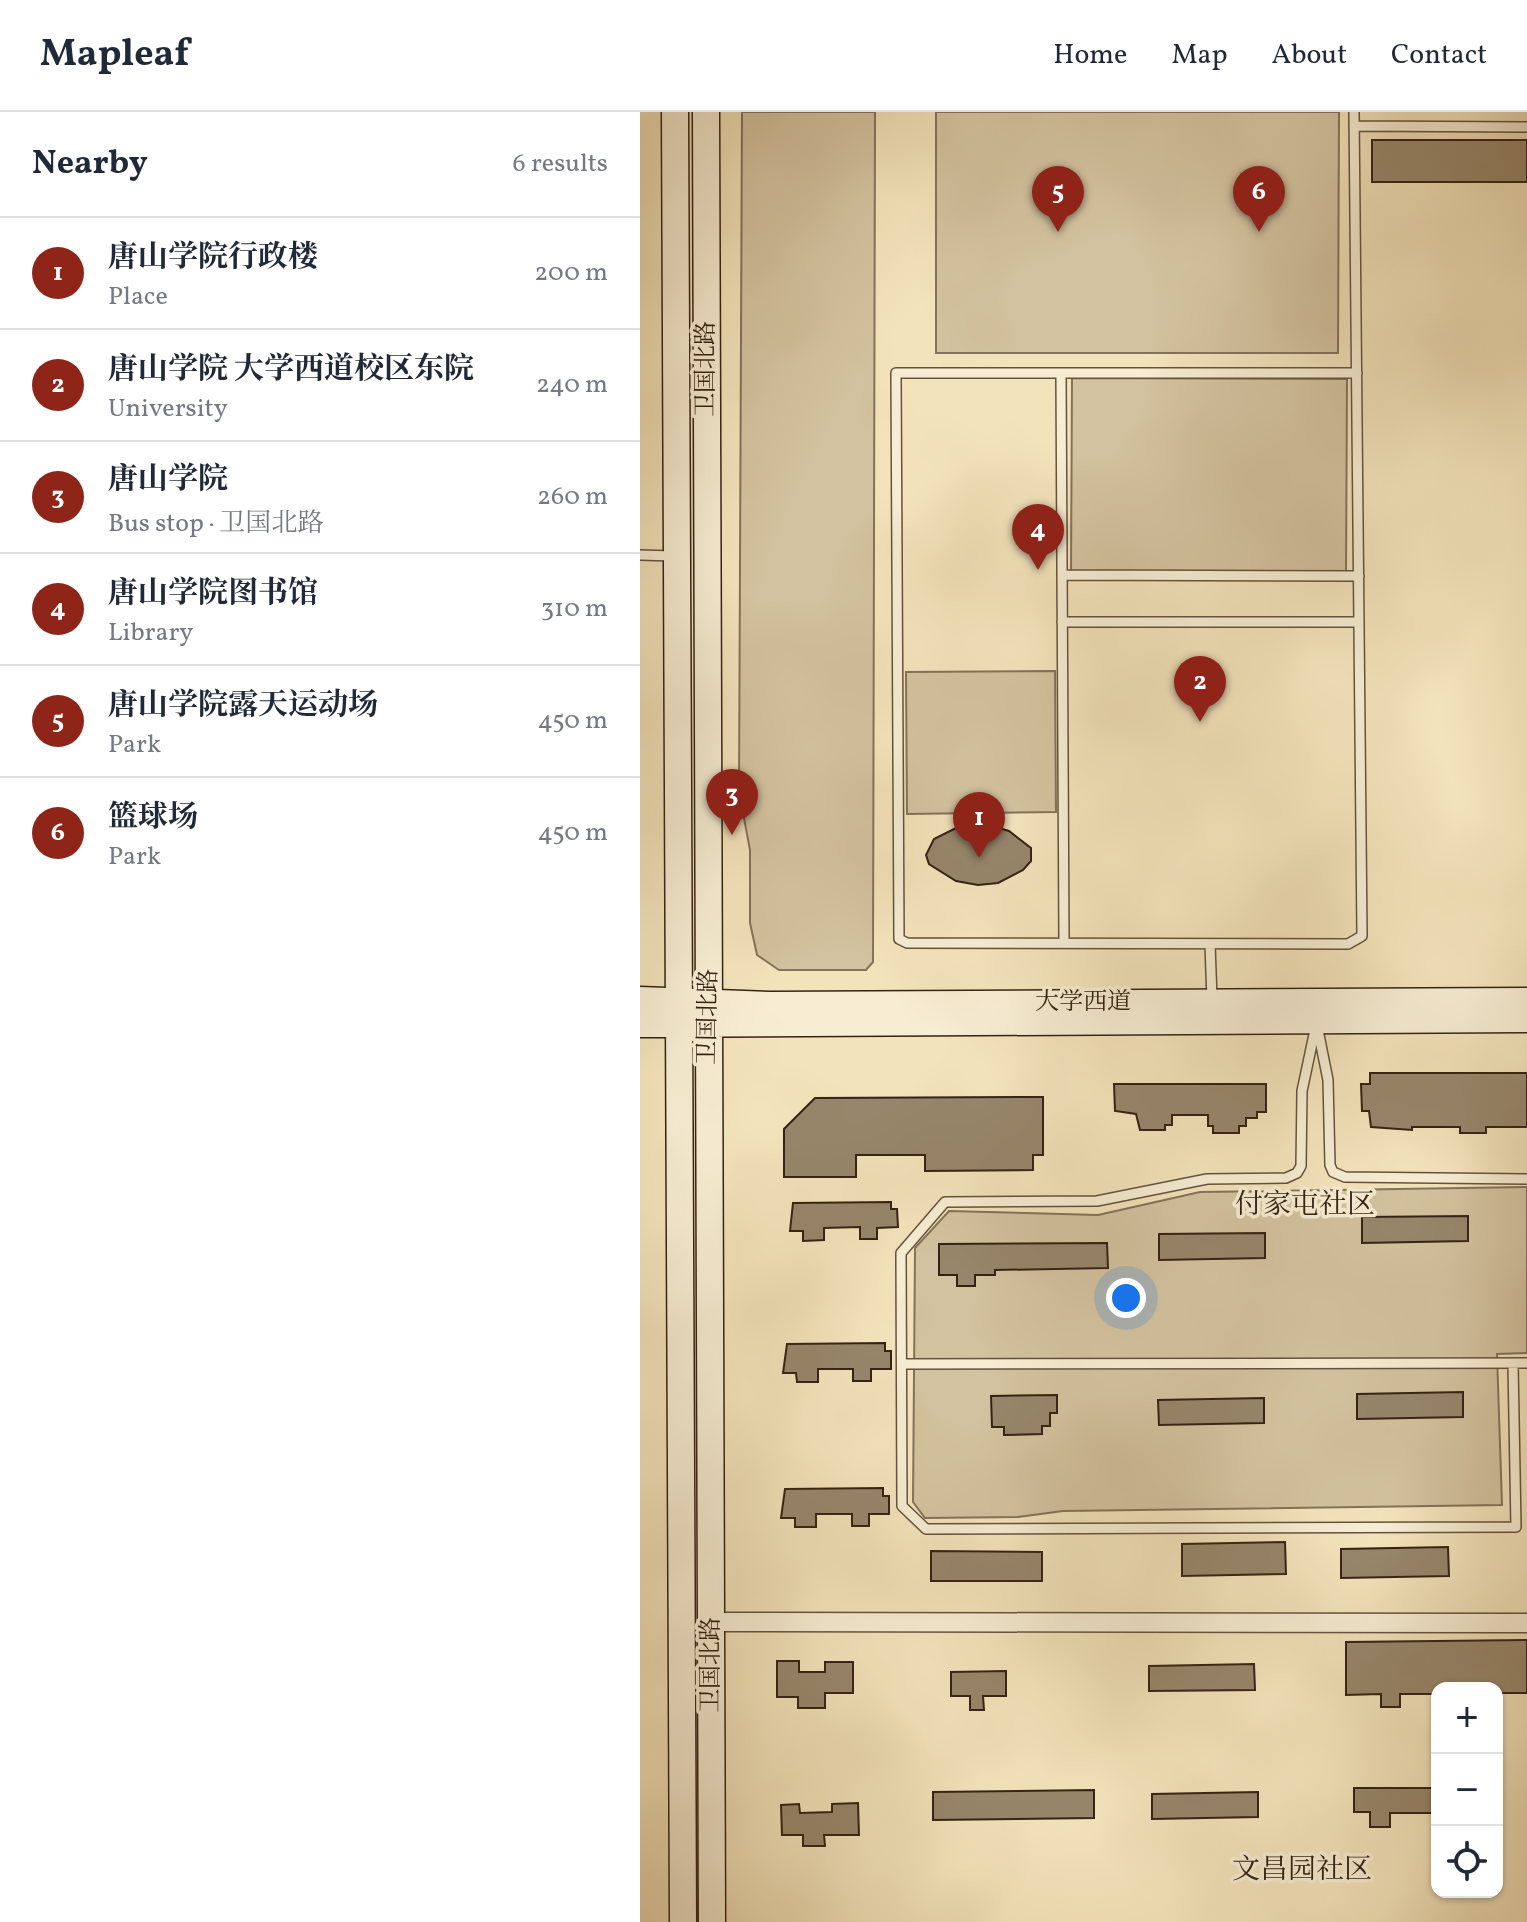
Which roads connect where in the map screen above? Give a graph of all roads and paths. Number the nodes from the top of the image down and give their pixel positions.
1 (675, 112) edge
2 (706, 112) edge
3 (1354, 112) edge
4 (1354, 126) junction
5 (1527, 127) edge
6 (1061, 373) junction
7 (1357, 373) junction
8 (640, 555) edge
9 (676, 556) junction
10 (1062, 575) junction
11 (1359, 576) junction
12 (1062, 622) junction
13 (1359, 622) junction
14 (1064, 943) junction
15 (1210, 944) junction
16 (640, 1000) edge
17 (1527, 1001) edge
18 (1212, 1002) junction
19 (679, 1014) junction
20 (710, 1014) junction
21 (1527, 1019) edge
22 (1317, 1021) junction
23 (640, 1024) edge
24 (1527, 1179) edge
25 (1527, 1363) edge
26 (903, 1364) junction
27 (1513, 1364) junction
28 (712, 1622) junction
29 (1527, 1623) edge
30 (683, 1922) edge
31 (712, 1922) edge

1 - 9 main road, 卫国北路
2 - 20 main road, 卫国北路
3 - 4 lane
4 - 5 lane
4 - 7 lane
6 - 7 lane
6 - 10 lane
6 - 14 lane
7 - 11 lane
8 - 9 lane
9 - 19 main road, 卫国北路
10 - 11 lane
10 - 12 lane
11 - 13 lane
12 - 13 lane
12 - 14 lane
13 - 15 lane
14 - 15 lane
15 - 18 lane
16 - 19 main road, 大学西道
17 - 18 main road, 大学西道
18 - 20 main road, 大学西道
19 - 20 main road, 大学西道
19 - 23 main road, 大学西道
19 - 30 main road, 卫国北路
20 - 22 main road, 大学西道
20 - 28 main road, 卫国北路
21 - 22 main road, 大学西道
22 - 24 lane
22 - 26 lane
25 - 27 lane
26 - 27 lane
26 - 27 lane
28 - 29 street
28 - 31 main road, 卫国北路

